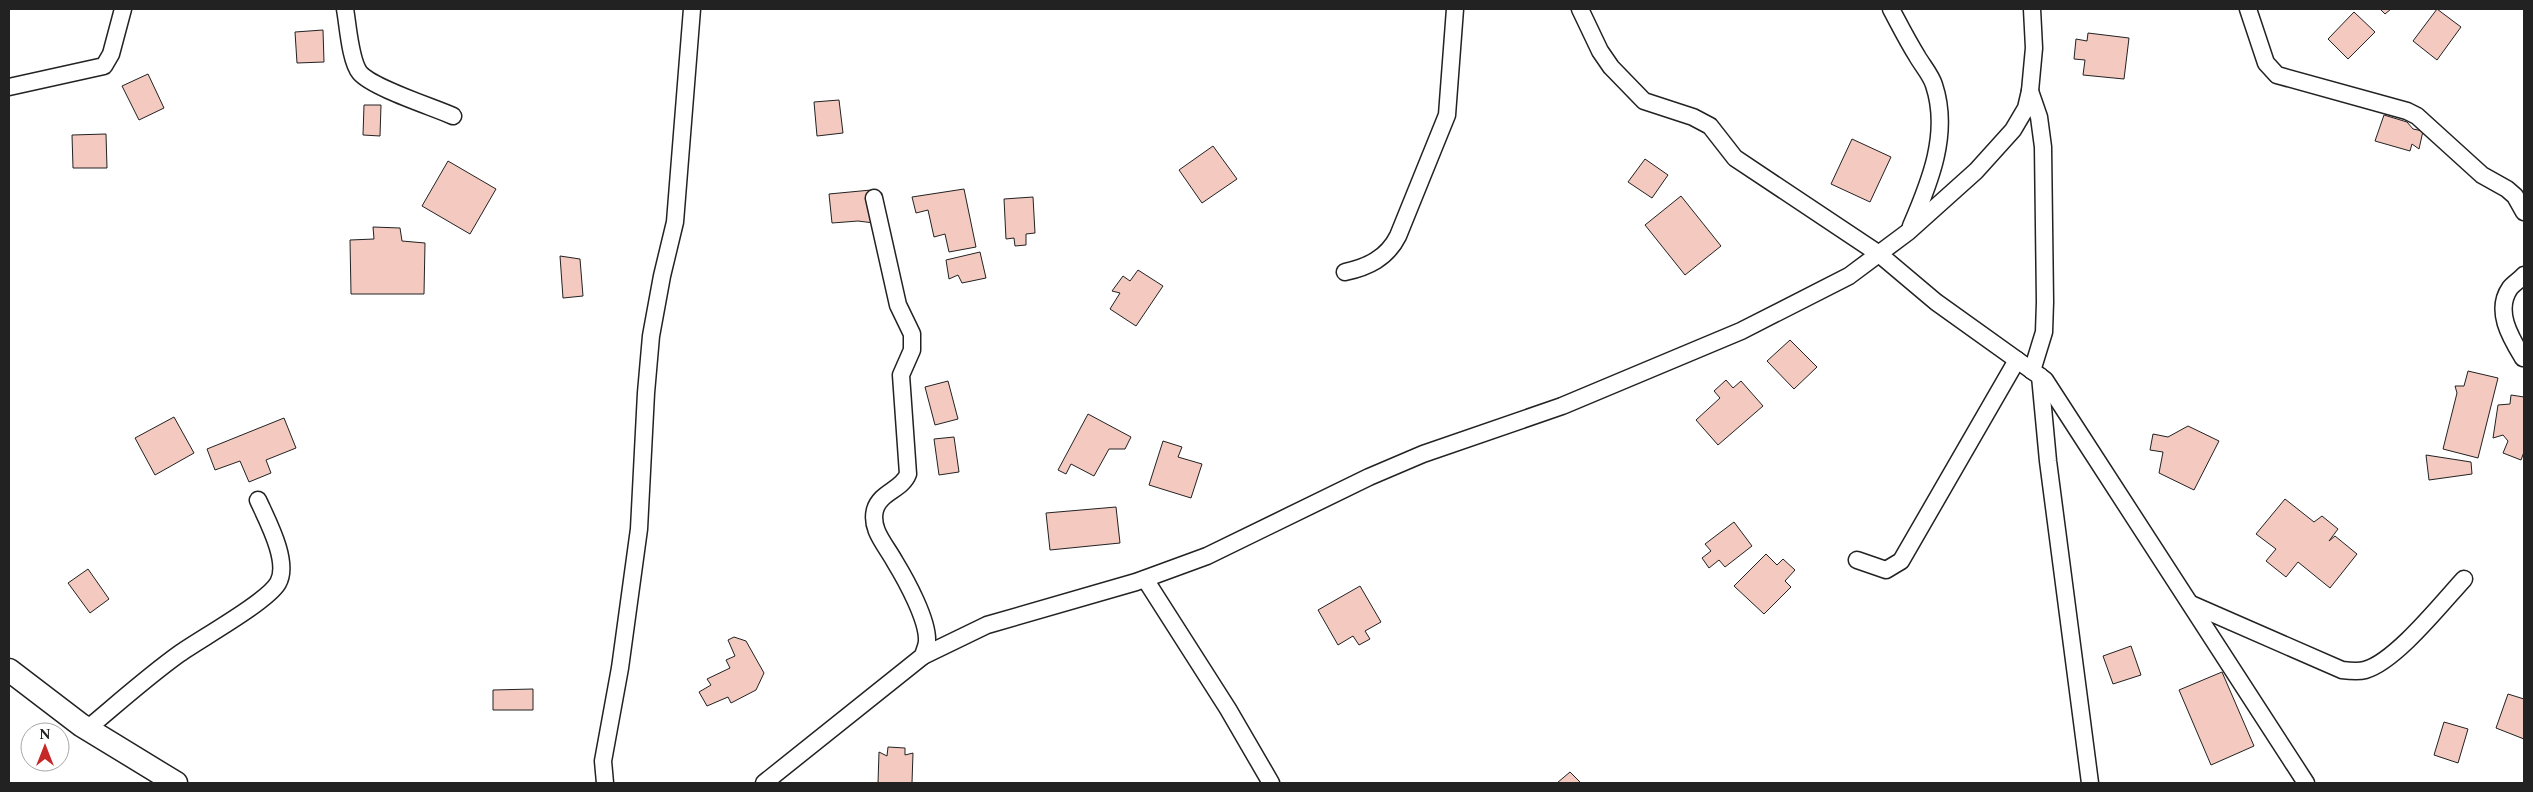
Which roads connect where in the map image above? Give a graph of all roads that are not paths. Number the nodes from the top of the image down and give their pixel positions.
1 (122, 9) edge
2 (346, 9) edge
3 (692, 9) edge
4 (1455, 9) edge
5 (1580, 9) edge
6 (1890, 9) edge
7 (2032, 9) edge
8 (2248, 9) edge
9 (9, 87) edge
10 (2030, 91) junction
11 (453, 116) dead end
12 (874, 198) dead end
13 (2524, 212) edge
14 (1908, 232) junction
15 (1879, 254) junction
16 (1345, 272) dead end
17 (2524, 275) edge
18 (2523, 358) edge
19 (2017, 360) junction
20 (2036, 373) junction
21 (258, 500) dead end
22 (1857, 560) dead end
23 (1144, 578) junction
24 (2464, 580) dead end
25 (2191, 604) junction
26 (923, 656) junction
27 (9, 670) edge
28 (87, 729) junction
29 (176, 783) edge
30 (605, 783) edge
31 (764, 783) edge
32 (1271, 783) edge
33 (2090, 783) edge
34 (2306, 783) edge

1 - 9 street
2 - 11 street
3 - 30 street
4 - 16 street
5 - 15 street
6 - 14 street
7 - 10 street
8 - 13 street
10 - 14 street
10 - 20 street
12 - 26 street
14 - 15 street
15 - 19 street
15 - 23 street
17 - 18 street
19 - 20 street
19 - 22 street
20 - 25 street
20 - 33 street
21 - 28 street
23 - 26 street
23 - 32 street
24 - 25 street
25 - 34 street
26 - 31 street
27 - 28 main road
28 - 29 main road

